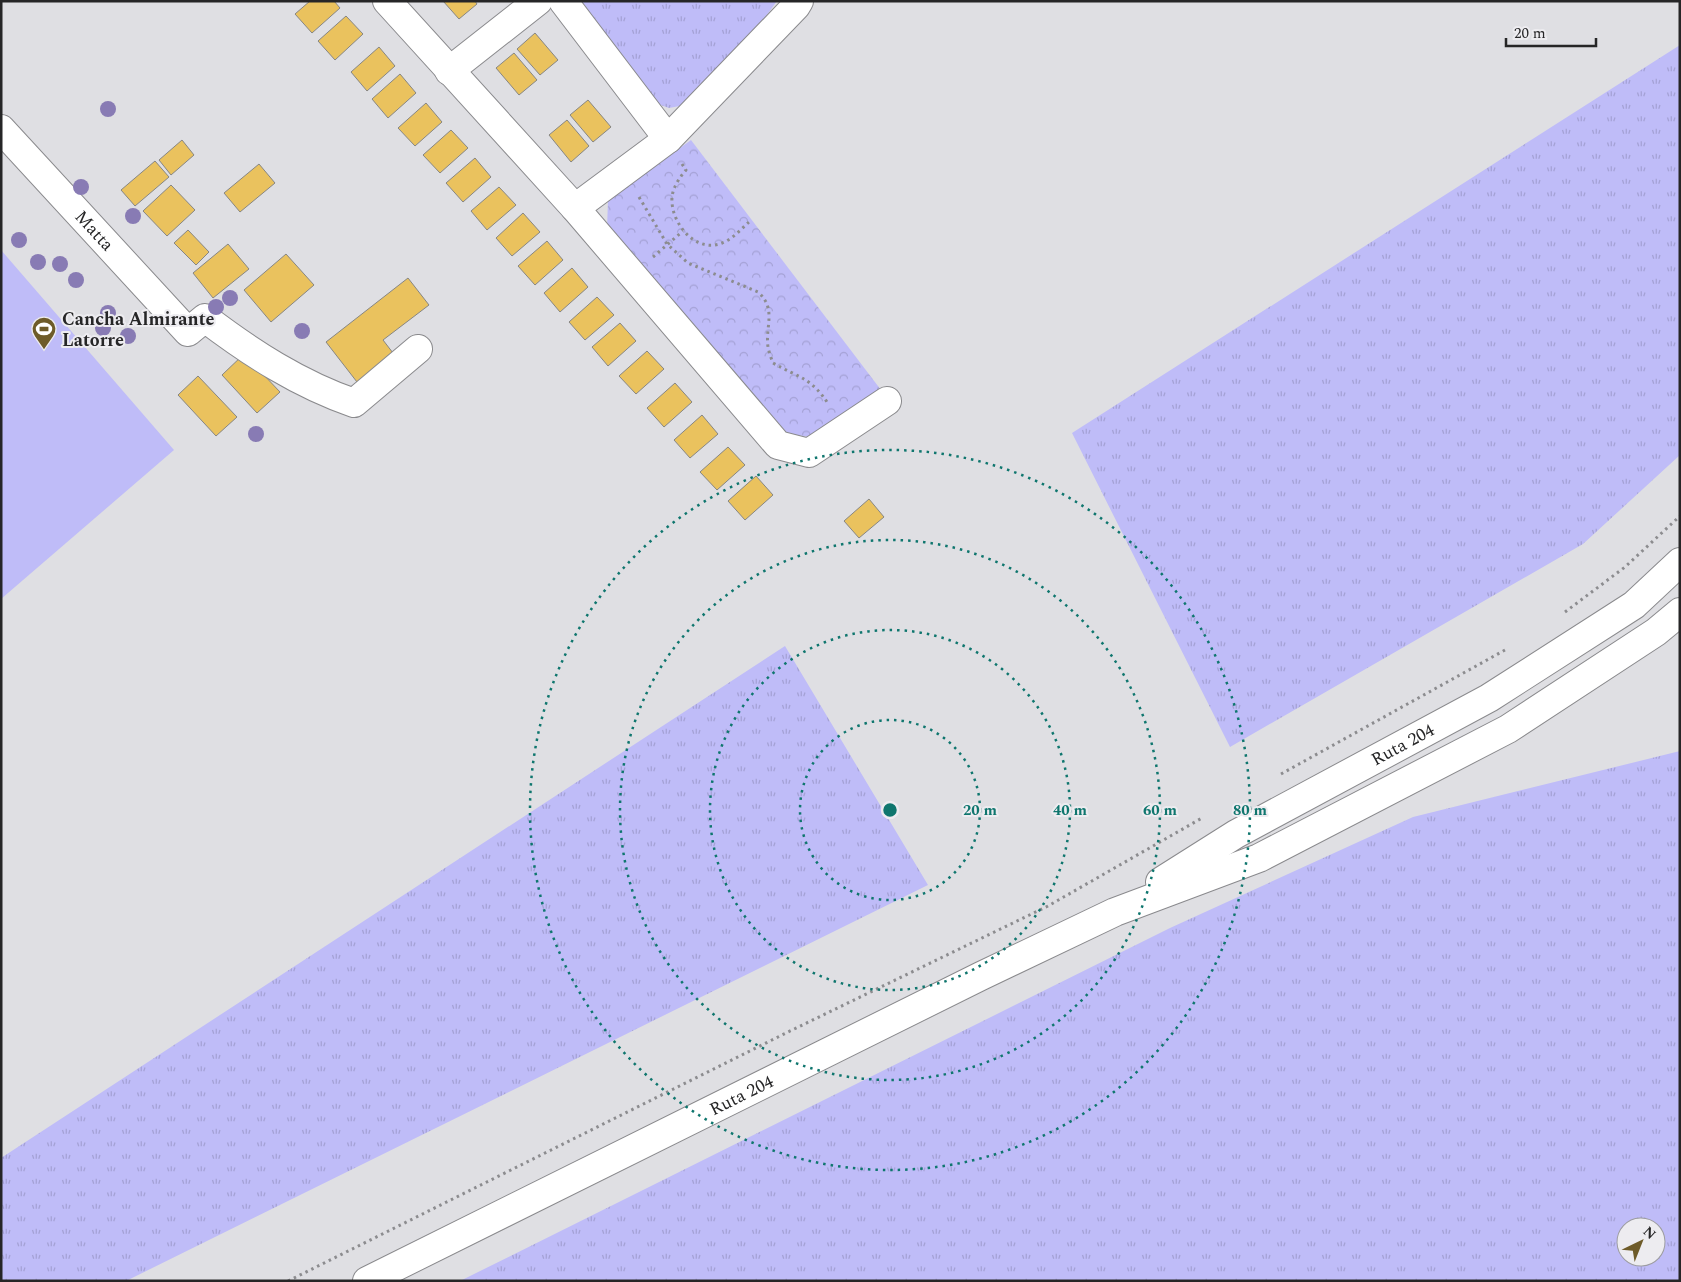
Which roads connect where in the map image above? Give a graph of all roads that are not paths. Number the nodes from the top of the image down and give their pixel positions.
1 (387, 1) edge
2 (538, 1) edge
3 (563, 1) edge
4 (796, 3) edge
5 (449, 71) junction
6 (1, 128) edge
7 (673, 148) junction
8 (575, 208) junction
9 (418, 349) dead end
10 (887, 400) dead end
11 (1680, 562) edge
12 (1680, 612) edge
13 (1115, 912) junction
14 (367, 1281) edge

1 - 5 main road
2 - 5 main road
3 - 7 main road
4 - 7 main road
5 - 8 main road
6 - 9 main road, Matta
7 - 8 main road
8 - 10 main road
11 - 13 main road, Ruta 204
12 - 13 main road, Ruta 204
13 - 14 main road, Ruta 204

